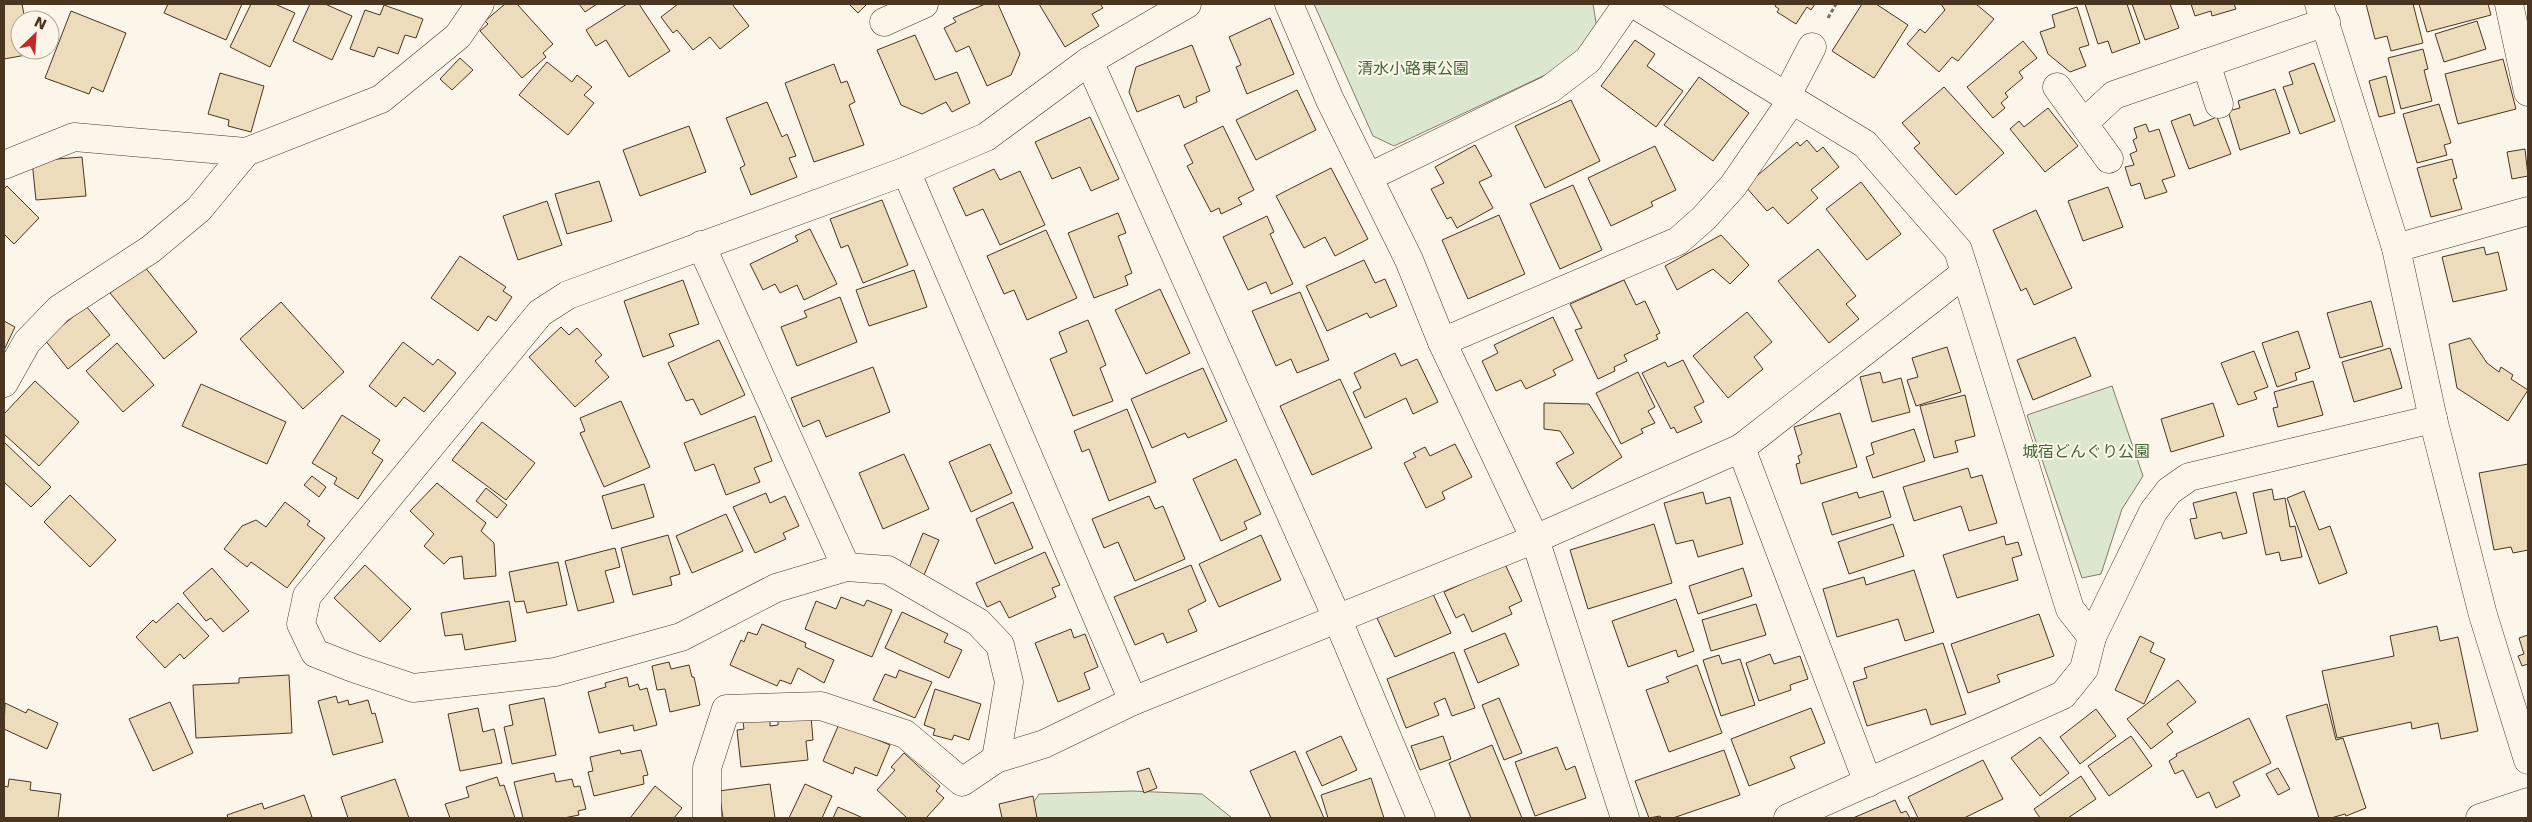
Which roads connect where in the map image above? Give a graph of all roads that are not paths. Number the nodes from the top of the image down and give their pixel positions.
1 (480, 4) edge
2 (924, 4) edge
3 (1188, 4) edge
4 (1289, 4) edge
5 (1627, 4) edge
6 (1634, 4) edge
7 (2508, 4) edge
8 (2322, 13) edge
9 (884, 22) dead end
10 (1812, 47) dead end
11 (1088, 61) junction
12 (2206, 63) junction
13 (2057, 87) dead end
14 (2528, 92) edge
15 (1789, 99) junction
16 (2219, 104) dead end
17 (2084, 123) junction
18 (246, 152) junction
19 (2109, 159) dead end
20 (4, 165) edge
21 (906, 171) junction
22 (1369, 176) junction
23 (2528, 211) edge
24 (701, 245) junction
25 (2396, 248) junction
26 (1965, 273) junction
27 (1442, 342) junction
28 (4, 383) edge
29 (2433, 419) junction
30 (1741, 448) junction
31 (1535, 539) junction
32 (846, 567) junction
33 (1337, 618) junction
34 (2092, 637) junction
35 (1133, 701) junction
36 (996, 759) junction
37 (2528, 760) edge
38 (1868, 783) junction
39 (2528, 802) edge
40 (707, 818) edge
41 (1421, 818) edge
42 (1625, 818) edge
43 (1788, 818) edge
44 (2480, 818) edge

1 - 18 street
2 - 9 street
3 - 11 street
4 - 22 street
5 - 22 street
6 - 15 street
7 - 14 street
8 - 12 street
8 - 25 street
10 - 15 street
11 - 21 street
11 - 33 street
12 - 16 street
12 - 17 street
13 - 17 street
15 - 26 street
15 - 27 street
17 - 19 street
18 - 20 street
18 - 28 street
21 - 24 street
21 - 35 street
22 - 27 street
23 - 25 street
24 - 32 street
24 - 32 street
25 - 29 street
26 - 30 street
26 - 34 street
27 - 31 street
29 - 34 street
29 - 37 street
30 - 31 street
30 - 38 street
31 - 33 street
31 - 42 street
32 - 36 street
33 - 35 street
33 - 41 street
34 - 38 street
35 - 36 street
36 - 40 street
38 - 43 street
39 - 44 street

